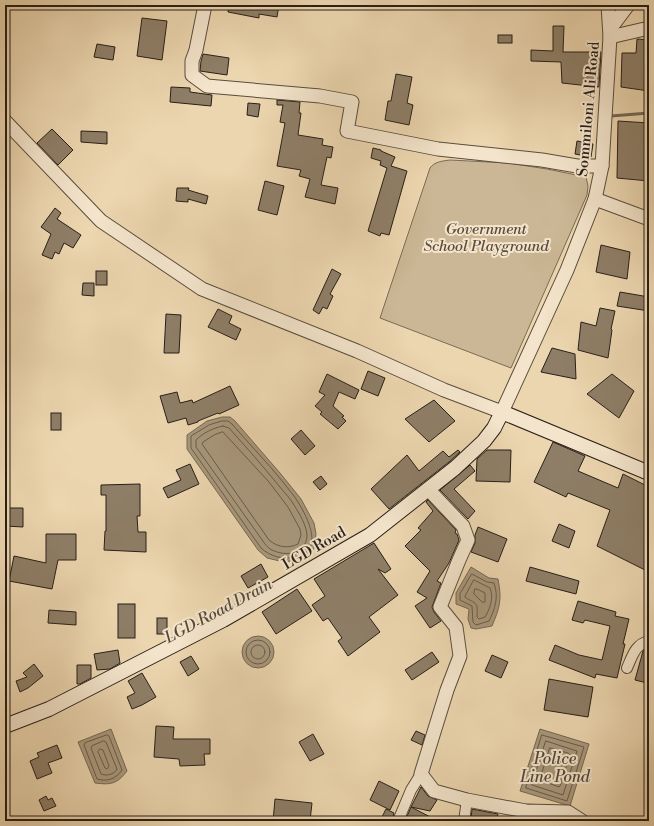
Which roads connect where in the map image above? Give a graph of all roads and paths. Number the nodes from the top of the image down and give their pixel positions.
1 (205, 5) edge
2 (608, 5) edge
3 (628, 5) edge
4 (649, 28) edge
5 (610, 33) junction
6 (5, 121) edge
7 (602, 166) junction
8 (595, 199) junction
9 (649, 220) edge
10 (502, 412) junction
11 (649, 473) edge
12 (428, 489) junction
13 (649, 641) edge
14 (627, 668) dead end
15 (5, 726) edge
16 (421, 774) junction
17 (467, 800) junction
18 (398, 821) edge
19 (464, 821) edge
20 (582, 821) edge

1 - 7 street
2 - 5 street, Sommiloni Ali Road
3 - 5 street
4 - 5 street
5 - 7 street, Sommiloni Ali Road
6 - 10 street
7 - 8 street, Sommiloni Ali Road
8 - 9 street
8 - 10 street, Sommiloni Ali Road
10 - 11 main road
10 - 12 main road, LGD Road
12 - 15 main road, LGD Road
12 - 16 street
13 - 14 street
16 - 17 street
16 - 18 street
17 - 19 street
17 - 20 street

